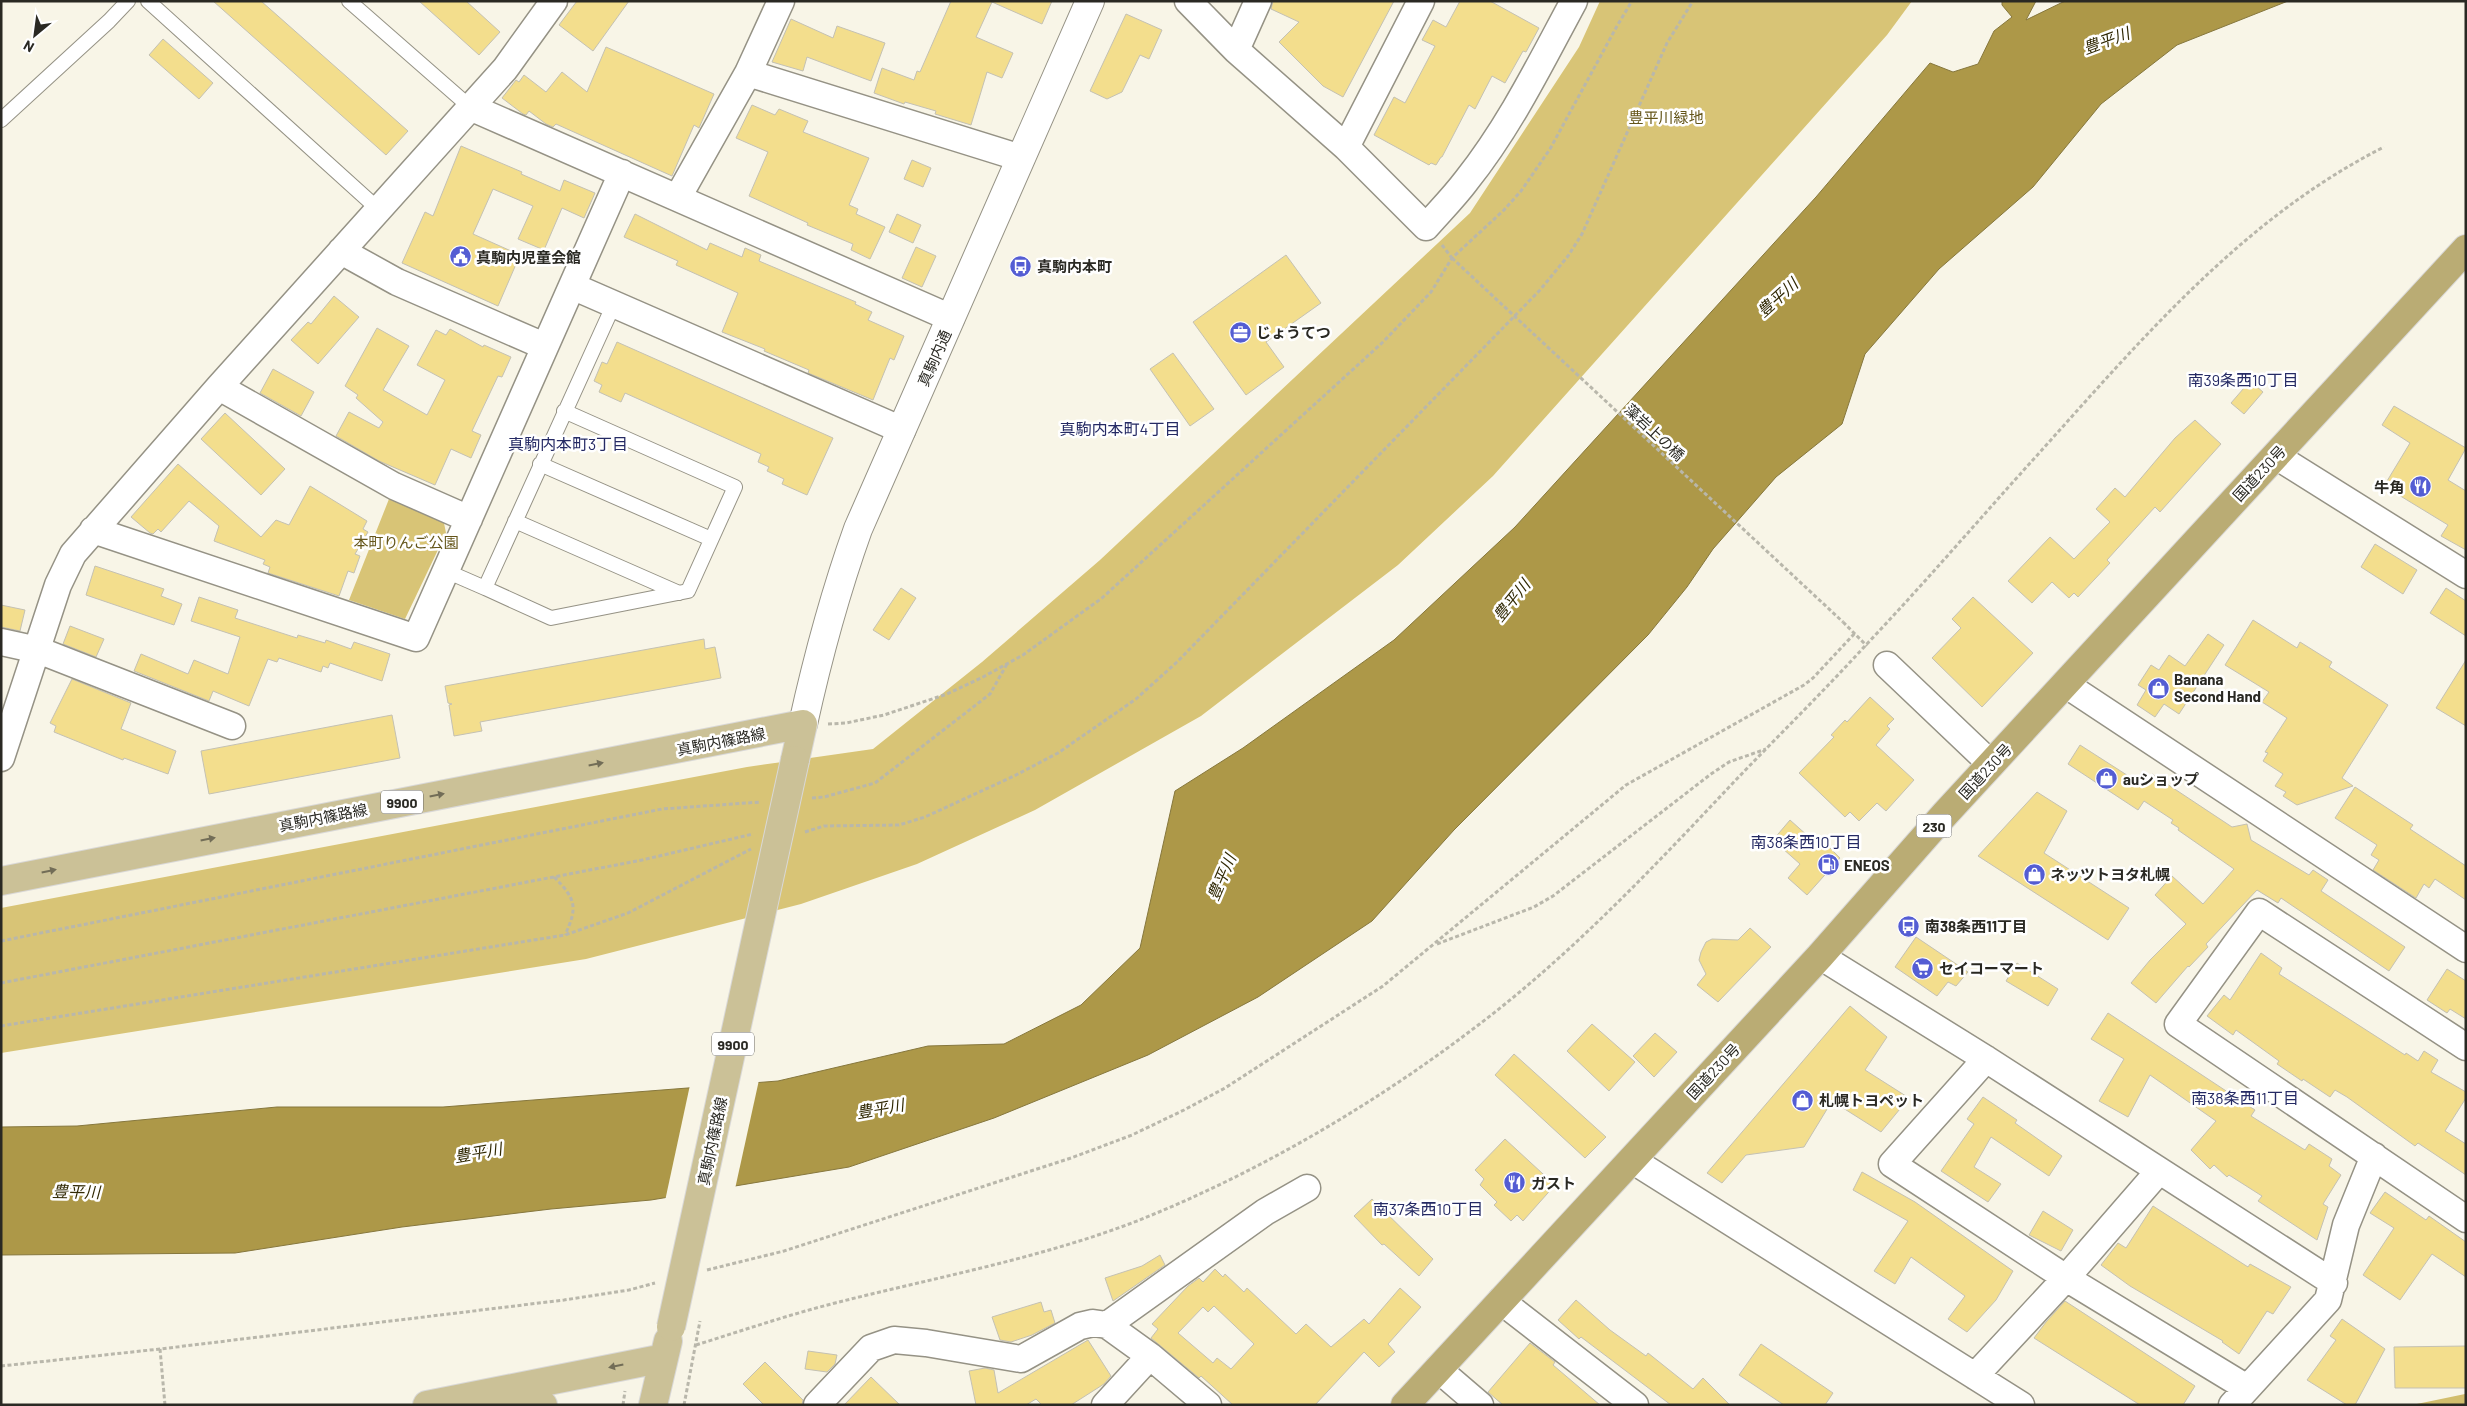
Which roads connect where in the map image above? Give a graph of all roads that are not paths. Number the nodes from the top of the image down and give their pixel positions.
1 (128, 1) edge
2 (148, 1) edge
3 (349, 1) edge
4 (554, 1) edge
5 (781, 1) edge
6 (1090, 1) edge
7 (1188, 1) edge
8 (1258, 1) edge
9 (1421, 1) edge
10 (1574, 1) edge
11 (1236, 50) junction
12 (748, 73) junction
13 (470, 107) junction
14 (1, 120) edge
15 (1346, 147) junction
16 (1021, 158) junction
17 (622, 172) junction
18 (678, 197) junction
19 (378, 210) junction
20 (2466, 249) edge
21 (341, 251) junction
22 (572, 286) junction
23 (614, 304) junction
24 (951, 318) junction
25 (544, 346) junction
26 (219, 387) junction
27 (564, 411) junction
28 (902, 430) junction
29 (2276, 456) junction
30 (540, 464) junction
31 (469, 518) junction
32 (515, 521) junction
33 (93, 530) junction
34 (711, 539) junction
35 (446, 571) junction
36 (2466, 575) edge
37 (485, 588) junction
38 (679, 593) junction
39 (1, 642) edge
40 (38, 650) junction
41 (1887, 665) dead end
42 (2065, 684) junction
43 (803, 724) junction
44 (232, 726) dead end
45 (1, 758) edge
46 (1991, 764) junction
47 (1, 881) edge
48 (2466, 950) edge
49 (1820, 956) junction
50 (2466, 1047) edge
51 (1986, 1059) junction
52 (2374, 1156) junction
53 (1632, 1160) junction
54 (2158, 1171) junction
55 (1307, 1188) dead end
56 (2466, 1219) edge
57 (2066, 1278) junction
58 (2334, 1283) junction
59 (1501, 1301) junction
60 (1106, 1325) junction
61 (1150, 1356) junction
62 (664, 1358) junction
63 (1438, 1369) junction
64 (1975, 1376) junction
65 (2240, 1396) edge
66 (457, 1400) junction
67 (427, 1405) edge
68 (543, 1405) edge
69 (653, 1405) edge
70 (817, 1405) edge
71 (1105, 1405) edge
72 (1208, 1405) edge
73 (1405, 1405) edge
74 (1480, 1405) edge
75 (1635, 1405) edge
76 (2021, 1405) edge

1 - 14 lane
2 - 19 lane
3 - 13 lane
4 - 13 street
5 - 12 street
6 - 16 street, 真駒内通
7 - 11 street
8 - 11 street
9 - 15 street
10 - 15 street
11 - 15 street
12 - 16 street
12 - 18 street
13 - 17 street
13 - 19 street
16 - 24 street, 真駒内通
17 - 18 street
17 - 22 street
18 - 24 street
19 - 21 street
20 - 29 highway, 国道230号 / 230
21 - 25 street
21 - 26 street
22 - 23 street
22 - 25 street
23 - 27 lane
23 - 28 street
24 - 28 street, 真駒内通
25 - 31 street
26 - 31 street
26 - 33 street
27 - 30 lane
27 - 34 lane
28 - 43 street, 真駒内通
29 - 36 street
29 - 42 highway, 国道230号 / 230
30 - 32 lane
30 - 34 lane
31 - 35 street
32 - 37 lane
32 - 38 lane
33 - 35 street
33 - 40 street
34 - 38 lane
35 - 37 lane
37 - 38 lane
39 - 40 street
40 - 44 street
40 - 45 street
41 - 46 street
42 - 46 highway, 国道230号 / 230
42 - 48 street
47 -> 43 main road, 真駒内篠路線 / 9900
43 - 62 main road, 真駒内篠路線 / 9900, bridge
46 - 49 highway, 国道230号 / 230
49 - 51 street
49 - 53 highway, 国道230号 / 230
50 - 52 street
51 - 54 street
51 - 57 street
52 - 56 street
52 - 58 street
53 - 59 highway, 国道230号 / 230
53 - 64 street
54 - 57 street
54 - 58 street
55 - 60 street
57 - 64 street
57 - 65 street
58 - 65 street
59 - 63 highway, 国道230号 / 230
59 - 75 street
60 - 61 street
60 - 70 street
61 - 71 street
61 - 72 street
62 -> 66 main road
62 - 69 main road, 真駒内篠路線 / 9900
63 - 73 highway, 国道230号 / 230
63 - 74 street
64 - 76 street
66 - 67 main road
66 - 68 main road

